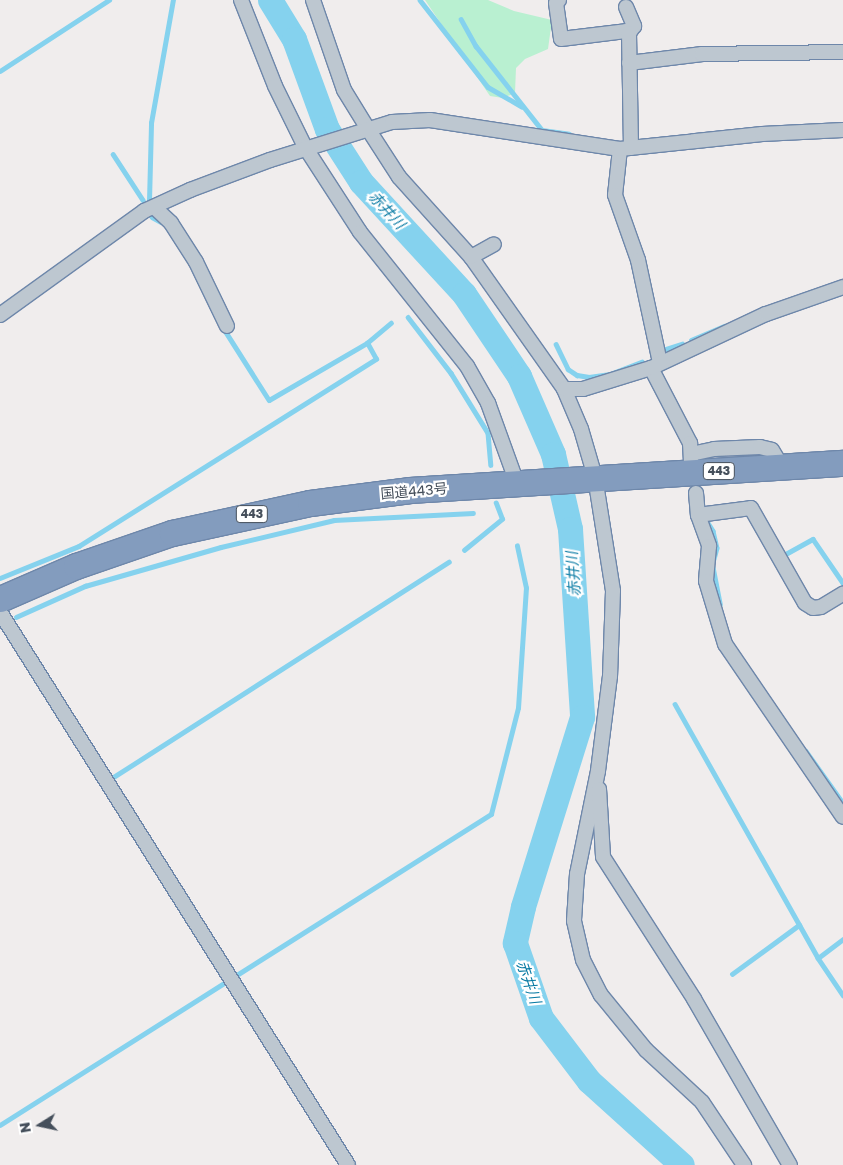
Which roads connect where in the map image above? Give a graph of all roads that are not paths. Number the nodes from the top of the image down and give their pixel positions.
1 (241, 0) edge
2 (313, 0) edge
3 (559, 0) edge
4 (626, 7) dead end
5 (629, 33) junction
6 (843, 52) edge
7 (629, 63) junction
8 (363, 130) junction
9 (843, 130) edge
10 (309, 146) junction
11 (625, 149) junction
12 (154, 207) junction
13 (494, 244) dead end
14 (471, 257) junction
15 (843, 287) edge
16 (0, 315) edge
17 (227, 326) dead end
18 (655, 365) junction
19 (564, 389) junction
20 (843, 463) edge
21 (781, 465) junction
22 (595, 477) junction
23 (517, 483) junction
24 (696, 493) dead end
25 (698, 515) junction
26 (842, 597) edge
27 (0, 599) edge
28 (0, 612) edge
29 (598, 771) junction
30 (843, 817) edge
31 (348, 1165) edge
32 (744, 1165) edge
33 (790, 1165) edge

1 - 10 street
2 - 8 street
3 - 5 street
4 - 5 street
5 - 7 street
6 - 7 street
7 - 11 street
8 - 10 street
8 - 11 street
8 - 14 street
9 - 11 street
10 - 12 street
10 - 23 street
11 - 18 street
12 - 16 street
12 - 17 street
13 - 14 street
14 - 19 street
15 - 18 street
18 - 19 street
18 - 21 street
19 - 22 street
20 - 21 highway, 国道443号 / 443
21 - 22 highway, 国道443号 / 443
22 - 23 highway, 国道443号 / 443
22 - 29 street
23 - 27 highway, 国道443号 / 443
24 - 25 street
25 - 26 street
25 - 30 street
28 - 31 street
29 - 32 street
29 - 33 street

